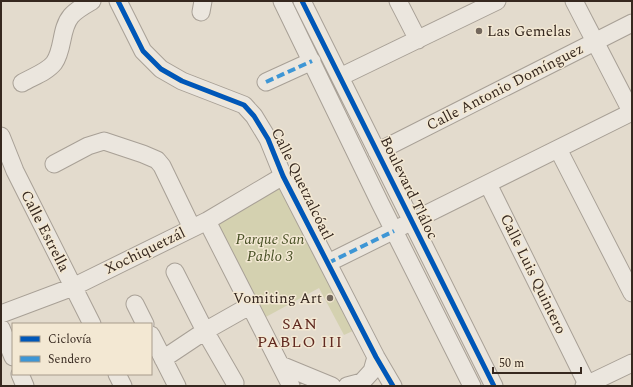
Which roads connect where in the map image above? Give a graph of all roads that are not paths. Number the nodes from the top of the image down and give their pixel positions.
1 (92, 1) edge
2 (118, 1) edge
3 (282, 1) edge
4 (302, 1) edge
5 (398, 1) edge
6 (574, 1) edge
7 (489, 3) edge
8 (632, 23) edge
9 (418, 40) junction
10 (595, 41) junction
11 (312, 60) junction
12 (340, 77) junction
13 (266, 82) dead end
14 (22, 83) dead end
15 (632, 112) edge
16 (1, 136) edge
17 (558, 149) junction
18 (377, 152) junction
19 (54, 164) dead end
20 (283, 176) junction
21 (488, 184) junction
22 (207, 221) junction
23 (412, 222) junction
24 (192, 228) junction
25 (394, 231) junction
26 (328, 263) junction
27 (175, 272) dead end
28 (73, 287) junction
29 (632, 293) edge
30 (135, 304) dead end
31 (251, 306) junction
32 (1, 314) edge
33 (91, 323) edge
34 (144, 323) edge
35 (1, 328) edge
36 (205, 331) junction
37 (152, 337) edge
38 (12, 355) edge
39 (376, 357) junction
40 (163, 359) junction
41 (632, 363) edge
42 (281, 365) junction
43 (20, 375) edge
44 (118, 375) edge
45 (235, 383) dead end
46 (587, 385) edge
47 (25, 386) edge
48 (123, 386) edge
49 (177, 386) edge
50 (291, 386) edge
51 (332, 386) edge
52 (347, 386) edge
53 (393, 386) edge
54 (472, 386) edge
55 (494, 386) edge

1 - 14 street
2 - 20 street, Calle Quetzalcóatl
3 - 11 street
4 - 12 street, Boulevard Tláloc
5 - 9 street
6 - 10 street
7 - 9 street
8 - 10 street, Calle Antonio Domínguez
9 - 12 street
10 - 15 street
10 - 18 street, Calle Antonio Domínguez
11 - 13 street
11 - 25 street
12 - 18 street, Boulevard Tláloc
15 - 17 street
16 - 28 street, Calle Estrella
17 - 21 street
17 - 29 street
18 - 23 street, Boulevard Tláloc
19 - 24 street
20 - 22 street, Xochiquetzál
20 - 26 street, Calle Quetzalcóatl
21 - 23 street
21 - 46 street, Calle Luis Quintero
22 - 24 street, Xochiquetzál
22 - 31 street
23 - 25 street
23 - 55 street, Boulevard Tláloc
24 - 28 street, Xochiquetzál
25 - 26 street
25 - 54 street
26 - 39 street, Calle Quetzalcóatl
27 - 36 street
28 - 32 street, Xochiquetzál
28 - 33 street, Calle Estrella
30 - 34 street
31 - 36 street
31 - 42 street
35 - 38 street
36 - 40 street
36 - 45 street
37 - 40 street
39 - 52 street
39 - 53 street, Calle Quetzalcóatl
40 - 49 street
41 - 46 street
42 - 50 street
42 - 51 street
43 - 47 street
44 - 48 street

